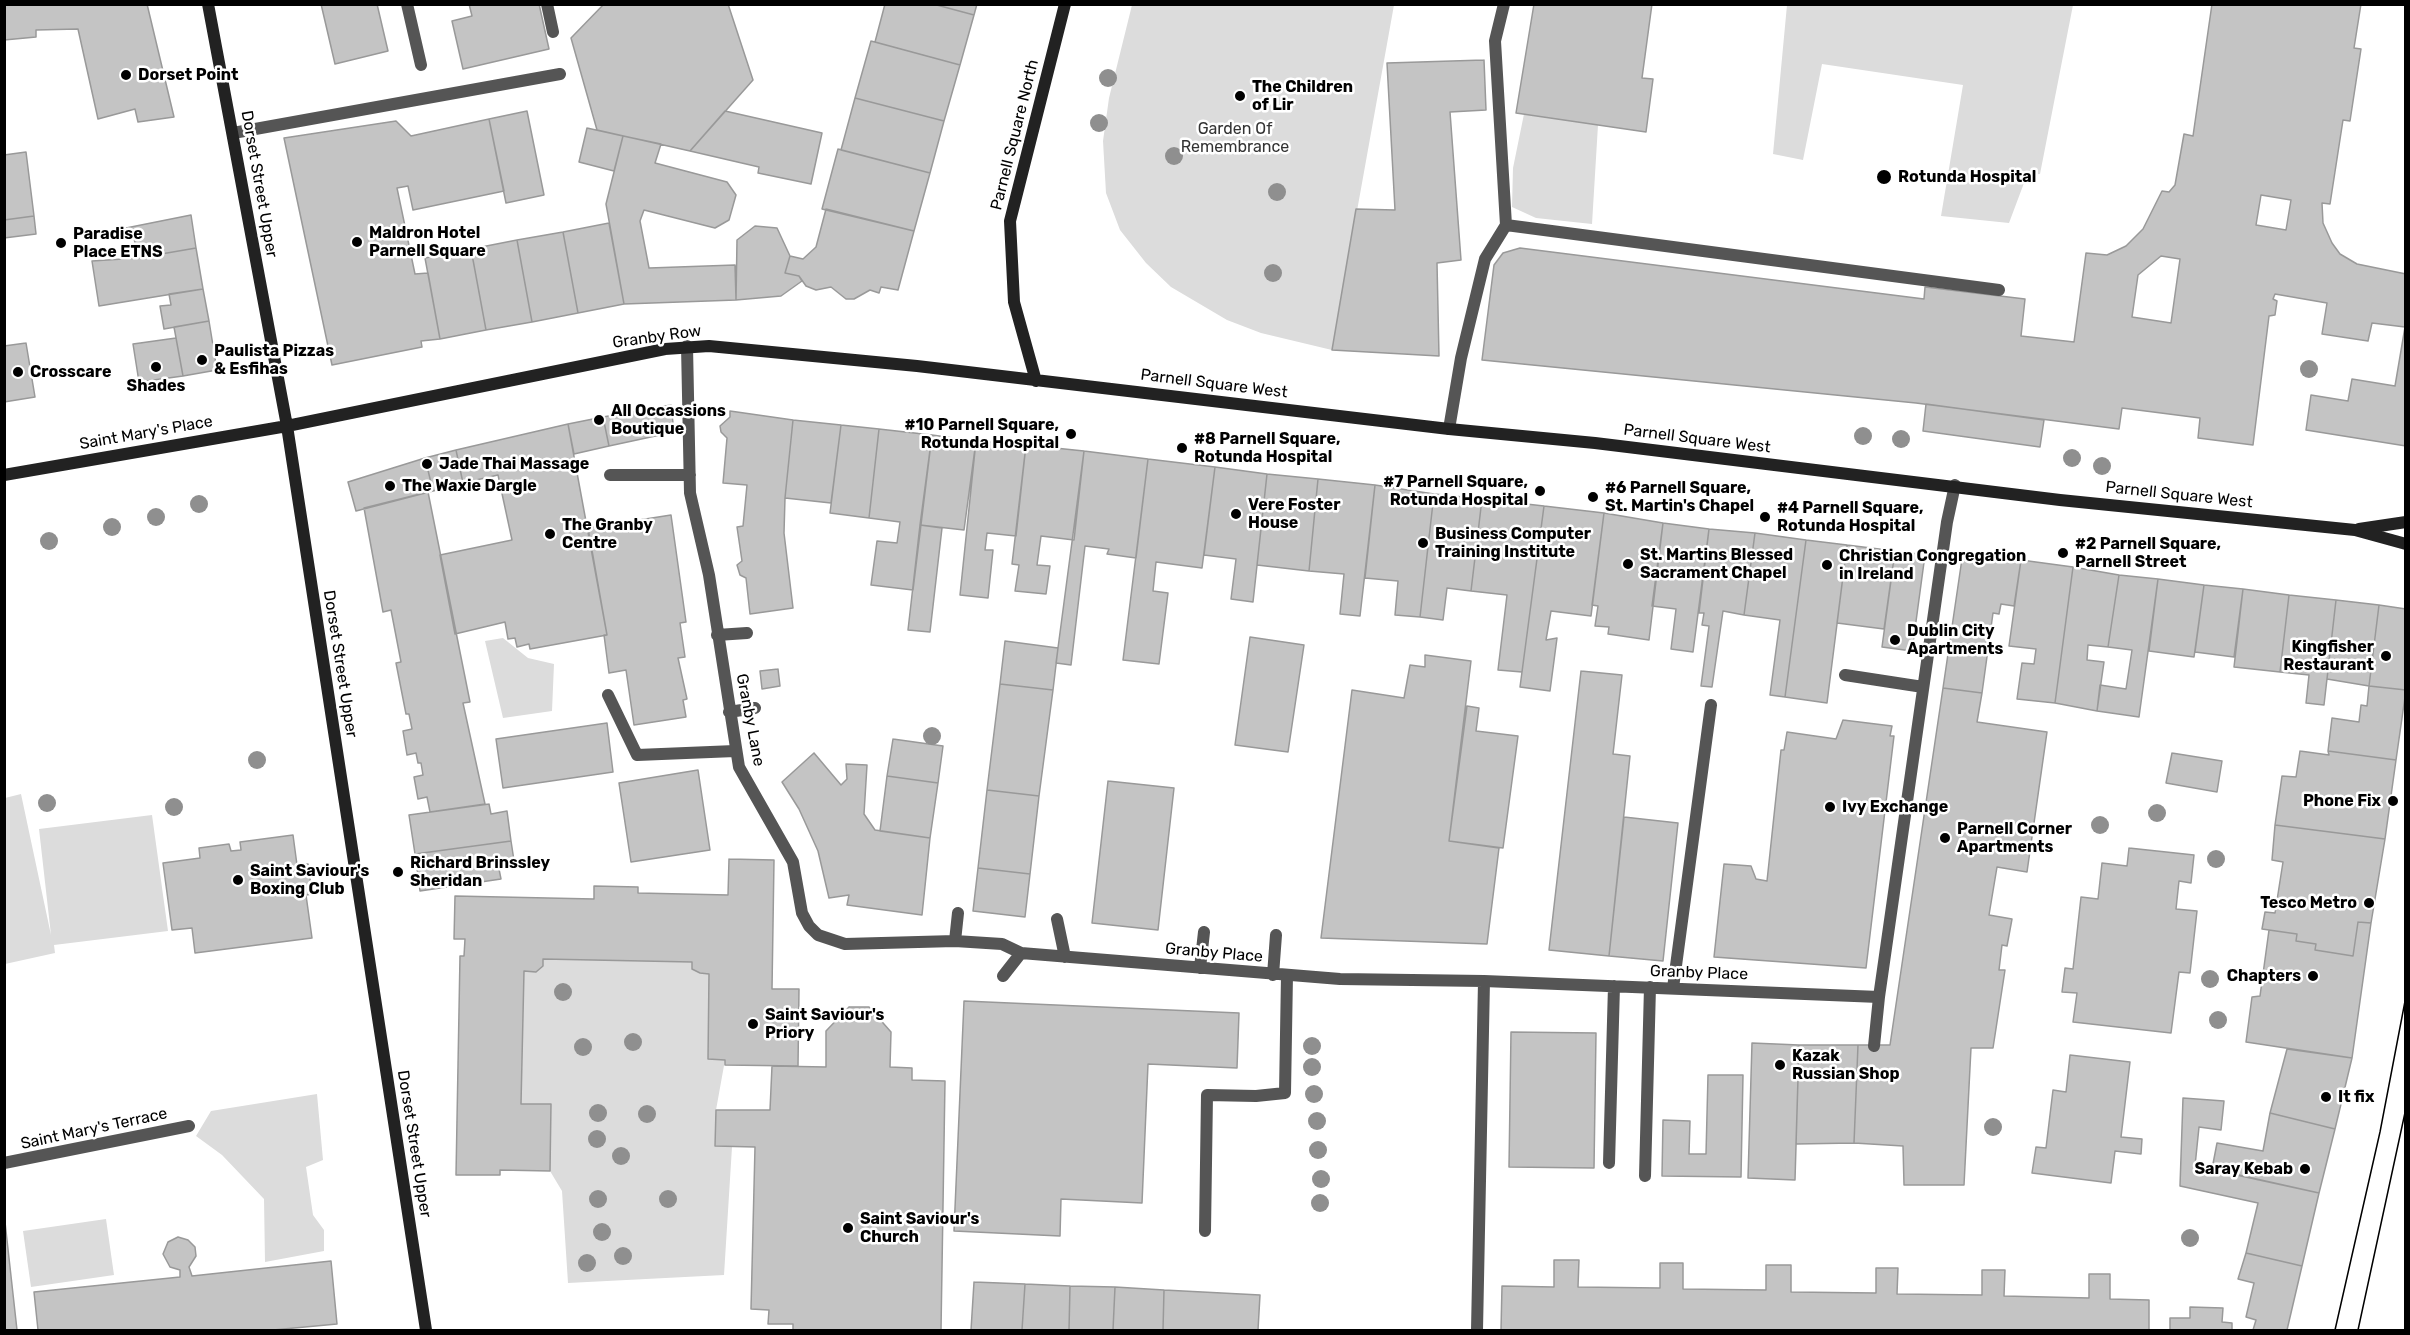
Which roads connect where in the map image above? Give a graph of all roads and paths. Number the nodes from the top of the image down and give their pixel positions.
1 (208, 4) edge
2 (407, 4) edge
3 (548, 4) edge
4 (1065, 4) edge
5 (1504, 4) edge
6 (553, 32) dead end
7 (421, 65) dead end
8 (560, 74) dead end
9 (233, 133) junction
10 (1506, 225) junction
11 (1999, 290) dead end
12 (687, 346) junction
13 (1036, 381) junction
14 (287, 426) junction
15 (1449, 429) junction
16 (7, 474) edge
17 (610, 475) dead end
18 (690, 475) junction
19 (1955, 485) junction
20 (2406, 522) edge
21 (2355, 530) junction
22 (2406, 544) edge
23 (747, 633) dead end
24 (717, 635) junction
25 (1845, 675) dead end
26 (1923, 687) junction
27 (608, 695) dead end
28 (1711, 705) dead end
29 (755, 708) dead end
30 (729, 712) junction
31 (735, 751) junction
32 (958, 912) dead end
33 (1057, 919) dead end
34 (1204, 932) dead end
35 (1276, 935) dead end
36 (955, 942) junction
37 (1002, 944) joint
38 (1021, 953) junction
39 (1065, 957) junction
40 (1200, 968) junction
41 (1273, 975) junction
42 (1287, 975) junction
43 (1003, 976) dead end
44 (1484, 981) junction
45 (1614, 986) junction
46 (1650, 987) junction
47 (1673, 988) junction
48 (1879, 998) junction
49 (1874, 1046) dead end
50 (189, 1126) dead end
51 (4, 1163) edge
52 (1609, 1163) dead end
53 (1645, 1176) dead end
54 (1204, 1231) dead end
55 (426, 1330) edge
56 (1477, 1330) edge

1 - 9 main road, Dorset Street Upper
2 - 7 street
3 - 6 street
4 - 13 main road, Parnell Square North
5 - 10 street
8 - 9 street
9 - 14 main road, Dorset Street Upper
10 - 11 street
10 - 15 street
12 - 13 main road, Granby Row
12 - 14 main road, Granby Row
12 - 18 street, Granby Lane
13 - 15 main road, Parnell Square West
14 - 16 main road, Saint Mary's Place
14 - 55 main road, Dorset Street Upper
15 - 19 main road, Parnell Square West
17 - 18 street
18 - 24 street, Granby Lane
19 - 21 main road, Parnell Square West
19 - 26 street
20 - 21 main road, Parnell Square West
21 - 22 main road, Parnell Square West
23 - 24 street
24 - 30 street, Granby Lane
25 - 26 street
26 - 48 street
27 - 31 street
28 - 47 street
29 - 30 street
30 - 31 street, Granby Lane
31 - 36 street, Granby Lane
32 - 36 street
33 - 39 street
34 - 40 street
35 - 41 street
36 - 37 street, Granby Lane
37 - 38 street, Granby Place
38 - 39 street, Granby Place
38 - 43 street
39 - 40 street, Granby Place
40 - 41 street, Granby Place
41 - 42 street, Granby Place
42 - 44 street, Granby Place
42 - 54 street
44 - 45 street, Granby Place
44 - 56 street
45 - 46 street, Granby Place
45 - 52 street
46 - 47 street, Granby Place
46 - 53 street
47 - 48 street, Granby Place
48 - 49 street
50 - 51 street, Saint Mary's Terrace

